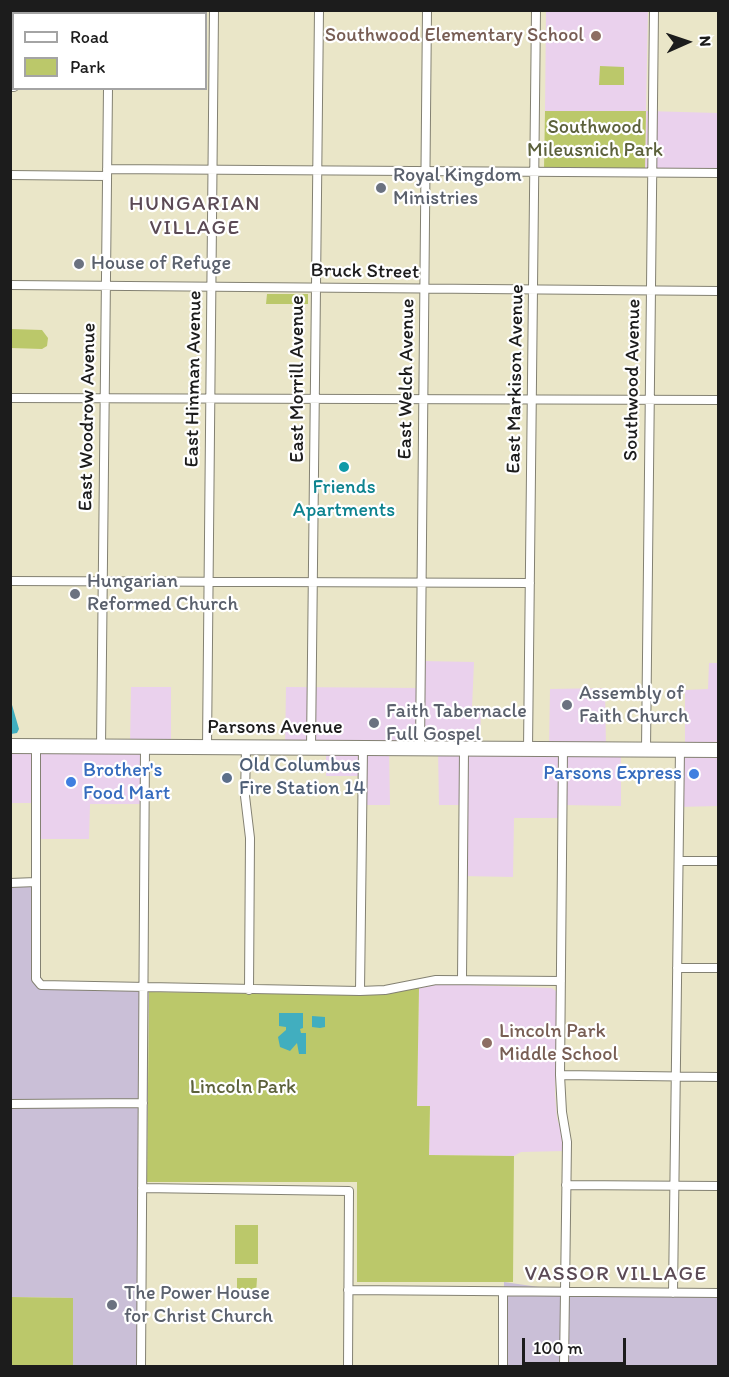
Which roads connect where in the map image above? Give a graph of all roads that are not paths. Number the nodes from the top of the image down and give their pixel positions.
1 (214, 10) edge
2 (319, 10) edge
3 (427, 10) edge
4 (536, 10) edge
5 (654, 10) edge
6 (108, 90) edge
7 (212, 170) junction
8 (317, 171) junction
9 (107, 172) junction
10 (426, 172) junction
11 (535, 173) junction
12 (652, 173) junction
13 (718, 173) edge
14 (10, 175) edge
15 (10, 285) edge
16 (106, 286) junction
17 (211, 286) junction
18 (315, 288) junction
19 (424, 289) junction
20 (534, 290) junction
21 (651, 291) junction
22 (718, 291) edge
23 (210, 397) junction
24 (10, 398) edge
25 (105, 398) junction
26 (314, 398) junction
27 (423, 398) junction
28 (532, 399) junction
29 (650, 400) junction
30 (718, 400) edge
31 (10, 581) edge
32 (103, 581) junction
33 (208, 582) junction
34 (313, 582) junction
35 (421, 582) junction
36 (530, 586) junction
37 (10, 746) edge
38 (36, 747) junction
39 (101, 747) junction
40 (145, 747) junction
41 (207, 747) junction
42 (246, 748) junction
43 (311, 748) junction
44 (363, 748) junction
45 (420, 749) junction
46 (464, 749) junction
47 (528, 749) junction
48 (563, 749) junction
49 (646, 749) junction
50 (680, 749) junction
51 (718, 750) edge
52 (679, 861) junction
53 (718, 861) edge
54 (36, 882) junction
55 (10, 883) edge
56 (677, 968) junction
57 (718, 968) edge
58 (462, 979) junction
59 (561, 981) junction
60 (143, 988) junction
61 (249, 990) junction
62 (360, 991) junction
63 (560, 1075) junction
64 (676, 1076) junction
65 (718, 1077) edge
66 (143, 1103) junction
67 (10, 1104) edge
68 (566, 1185) junction
69 (674, 1185) junction
70 (718, 1185) edge
71 (142, 1188) junction
72 (348, 1290) junction
73 (503, 1292) junction
74 (566, 1292) junction
75 (673, 1293) junction
76 (718, 1293) edge
77 (141, 1366) edge
78 (348, 1366) edge
79 (502, 1366) edge
80 (564, 1366) edge

1 - 7 street, East Hinman Avenue
2 - 8 street, East Morrill Avenue
3 - 10 street, East Welch Avenue
4 - 11 street, East Markison Avenue
5 - 12 street, Southwood Avenue
6 - 9 street, East Woodrow Avenue
7 - 8 street
7 - 9 street
7 - 17 street, East Hinman Avenue
8 - 10 street
8 - 18 street, East Morrill Avenue
9 - 14 street
9 - 16 street, East Woodrow Avenue
10 - 11 street
10 - 19 street, East Welch Avenue
11 - 12 street
11 - 20 street, East Markison Avenue
12 - 13 street
12 - 21 street, Southwood Avenue
15 - 16 street, Bruck Street
16 - 17 street, Bruck Street
16 - 25 street, East Woodrow Avenue
17 - 18 street, Bruck Street
17 - 23 street, East Hinman Avenue
18 - 19 street, Bruck Street
18 - 26 street, East Morrill Avenue
19 - 20 street, Bruck Street
19 - 27 street, East Welch Avenue
20 - 21 street, Bruck Street
20 - 28 street, East Markison Avenue
21 - 22 street, Bruck Street
21 - 29 street, Southwood Avenue
23 - 25 street
23 - 26 street
23 - 33 street, East Hinman Avenue
24 - 25 street
25 - 32 street, East Woodrow Avenue
26 - 27 street
26 - 34 street, East Morrill Avenue
27 - 28 street
27 - 35 street, East Welch Avenue
28 - 29 street
28 - 36 street, East Markison Avenue
29 - 30 street
29 - 49 street, Southwood Avenue
31 - 32 street
32 - 33 street
32 - 39 street, East Woodrow Avenue
33 - 34 street
33 - 41 street, East Hinman Avenue
34 - 35 street
34 - 43 street, East Morrill Avenue
35 - 36 street
35 - 45 street, East Welch Avenue
36 - 47 street, East Markison Avenue
37 - 38 main road, Parsons Avenue
38 - 39 main road, Parsons Avenue
38 - 54 street
39 - 40 main road, Parsons Avenue
40 - 41 main road, Parsons Avenue
40 - 60 street
41 - 42 main road, Parsons Avenue
42 - 43 main road, Parsons Avenue
42 - 61 street
43 - 44 main road, Parsons Avenue
44 - 45 main road, Parsons Avenue
44 - 62 street
45 - 46 main road, Parsons Avenue
46 - 47 main road, Parsons Avenue
46 - 58 street
47 - 48 main road, Parsons Avenue
48 - 49 main road, Parsons Avenue
48 - 59 street
49 - 50 main road, Parsons Avenue
50 - 51 main road, Parsons Avenue
50 - 52 street
52 - 53 street
52 - 56 street
54 - 55 street
54 - 60 street
56 - 57 street
56 - 64 street
58 - 59 street
58 - 62 street
59 - 63 street
60 - 61 street
60 - 66 street
61 - 62 street
63 - 64 street
63 - 68 street
64 - 65 street
64 - 69 street
66 - 67 street
66 - 71 street
68 - 69 street
68 - 74 street
69 - 70 street
69 - 75 street
71 - 72 street
71 - 77 street
72 - 73 street
72 - 78 street
73 - 74 street
73 - 79 street
74 - 75 street
74 - 80 street
75 - 76 street

